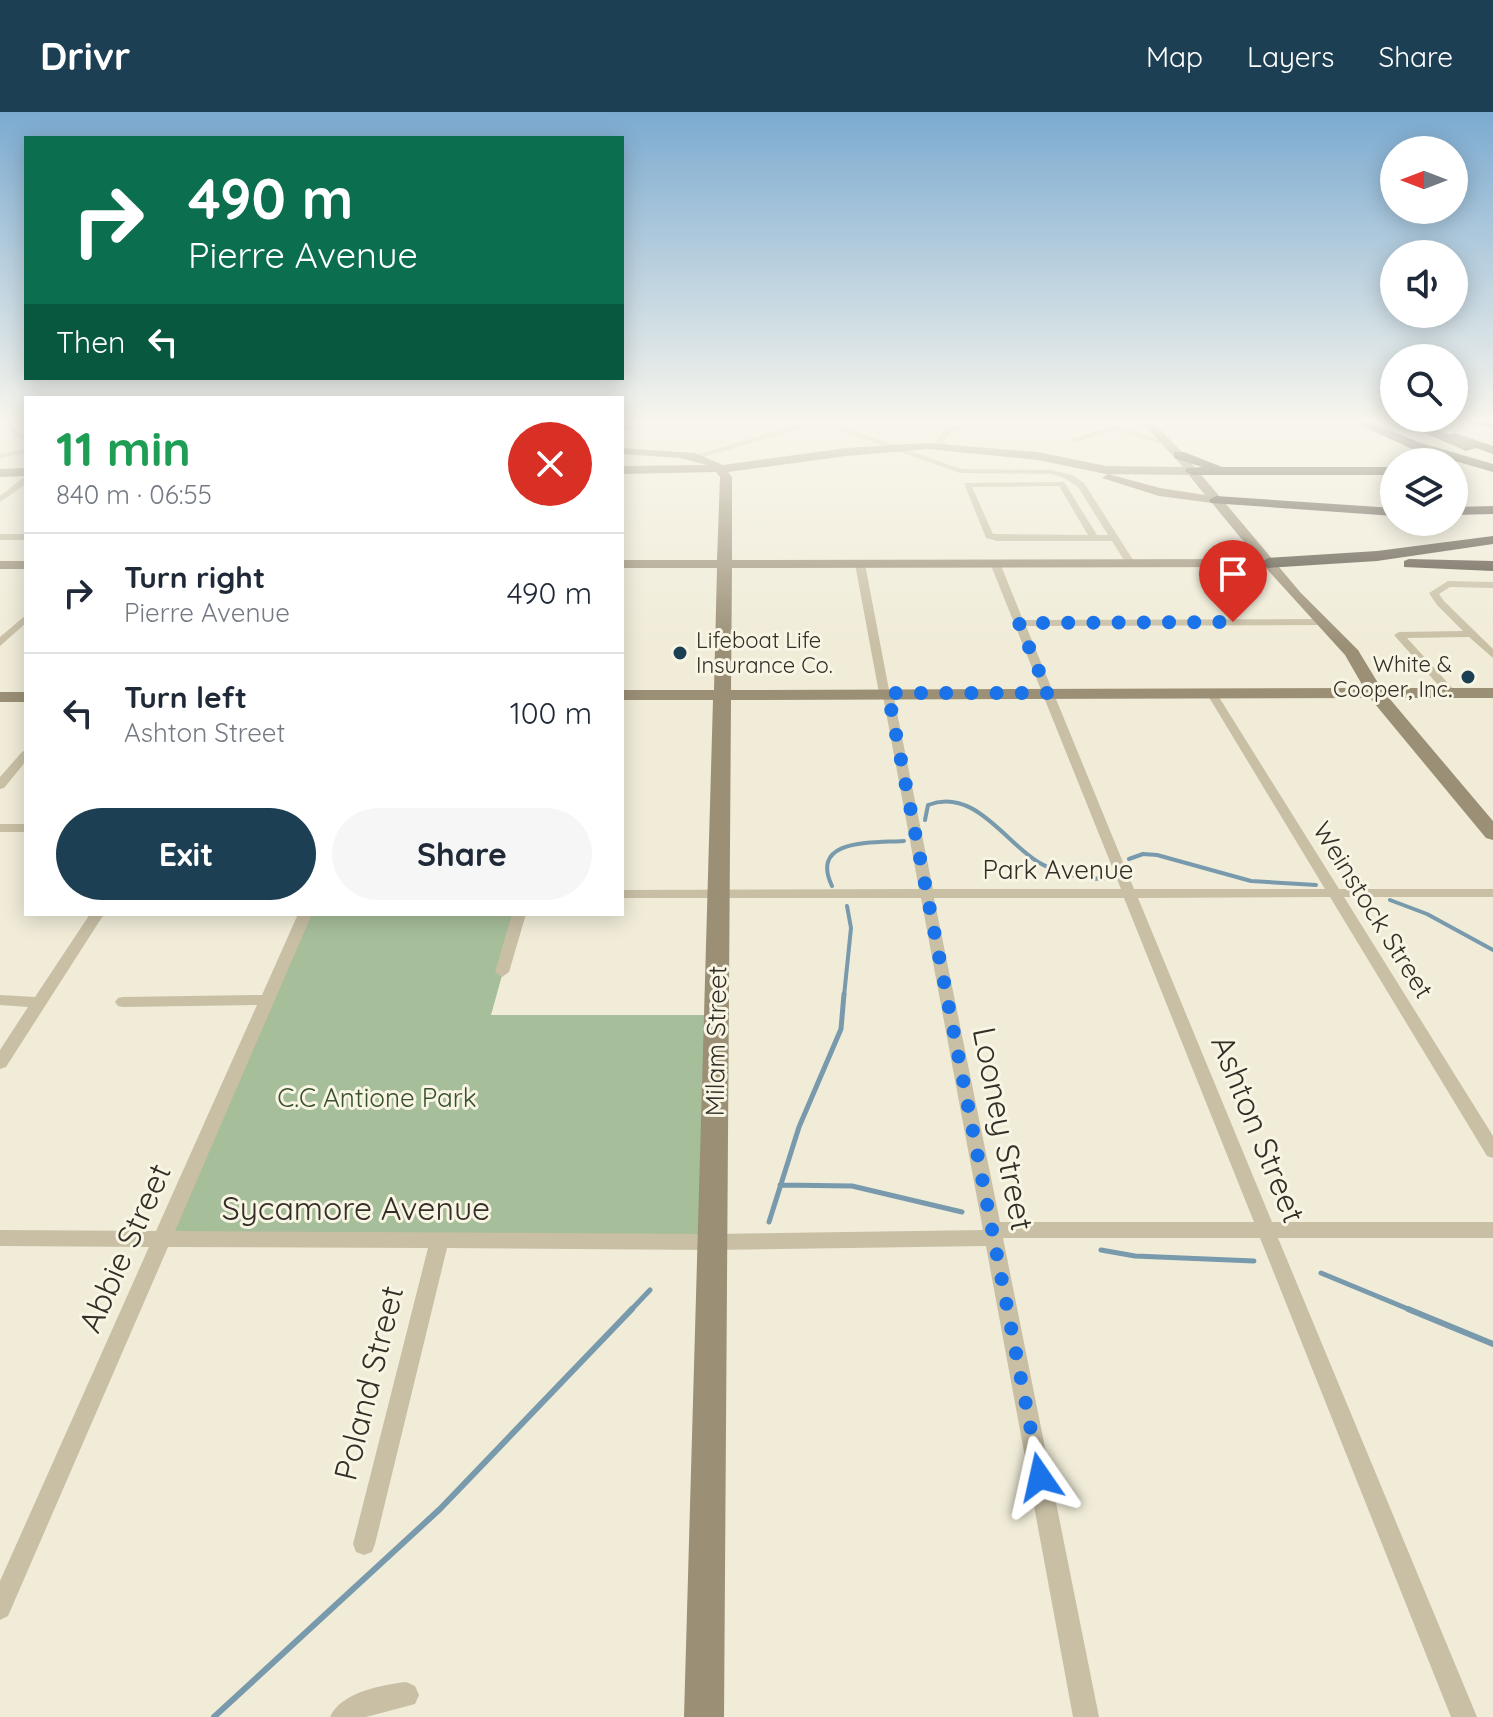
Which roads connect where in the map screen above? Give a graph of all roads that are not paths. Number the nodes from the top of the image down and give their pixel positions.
1 (726, 495) edge
2 (971, 495) edge
3 (1068, 495) edge
4 (1087, 495) edge
5 (1179, 495) edge
6 (1193, 495) edge
7 (1212, 495) edge
8 (1195, 498) junction
9 (1216, 500) junction
10 (1493, 510) edge
11 (1380, 511) edge
12 (1468, 511) edge
13 (0, 537) edge
14 (24, 537) edge
15 (1094, 538) junction
16 (1114, 538) junction
17 (1493, 540) edge
18 (995, 563) junction
19 (1130, 563) junction
20 (1249, 563) junction
21 (1274, 563) junction
22 (624, 564) edge
23 (725, 564) junction
24 (860, 564) junction
25 (0, 565) edge
26 (24, 565) edge
27 (1493, 566) edge
28 (1493, 585) edge
29 (24, 620) edge
30 (1313, 622) junction
31 (1019, 623) junction
32 (1471, 634) junction
33 (0, 643) edge
34 (1493, 655) edge
35 (886, 693) junction
36 (1048, 693) junction
37 (1375, 693) junction
38 (1451, 693) junction
39 (1493, 693) edge
40 (1212, 694) junction
41 (624, 695) edge
42 (722, 695) junction
43 (0, 697) edge
44 (24, 697) edge
45 (24, 756) edge
46 (0, 785) edge
47 (0, 828) edge
48 (24, 828) edge
49 (1493, 834) edge
50 (1493, 893) edge
51 (624, 894) edge
52 (719, 894) junction
53 (927, 894) junction
54 (1335, 894) junction
55 (1131, 895) junction
56 (96, 916) edge
57 (304, 916) edge
58 (518, 916) edge
59 (502, 972) dead end
60 (0, 1000) edge
61 (267, 1000) junction
62 (123, 1002) dead end
63 (39, 1003) junction
64 (0, 1063) edge
65 (1493, 1151) edge
66 (1493, 1230) edge
67 (1267, 1231) junction
68 (994, 1234) junction
69 (0, 1238) edge
70 (161, 1239) junction
71 (440, 1239) junction
72 (713, 1242) junction
73 (364, 1544) dead end
74 (0, 1608) edge
75 (406, 1695) dead end
76 (343, 1717) edge
77 (704, 1717) edge
78 (1086, 1717) edge
79 (1464, 1717) edge

1 - 23 street, Milam Street
2 - 15 street
3 - 15 street
4 - 16 street
5 - 8 street
6 - 8 street
7 - 9 street
8 - 9 street
8 - 20 street
9 - 11 highway
9 - 21 street
10 - 12 highway
13 - 14 street
15 - 16 street
16 - 19 street
17 - 21 highway
18 - 19 street
18 - 24 street
18 - 31 street, Ashton Street
19 - 20 street
20 - 21 street
20 - 30 street
21 - 27 highway
21 - 30 street
22 - 23 street
23 - 24 street
23 - 42 street, Milam Street
24 - 35 street, Looney Street
25 - 26 street
28 - 32 street
29 - 33 street
30 - 31 street
30 - 37 street
31 - 36 street, Ashton Street
32 - 34 street
32 - 38 street
35 - 36 street
35 - 42 street
35 - 53 street, Looney Street
36 - 40 street
36 - 55 street, Ashton Street
37 - 38 street
37 - 40 street
37 - 49 street
38 - 39 street
40 - 54 street, Weinstock Street
41 - 42 street
42 - 52 street, Milam Street
43 - 44 street
45 - 46 street
47 - 48 street
50 - 54 street, Park Avenue
51 - 52 street, Park Avenue
52 - 53 street, Park Avenue
52 - 72 street, Milam Street
53 - 55 street, Park Avenue
53 - 68 street, Looney Street
54 - 55 street, Park Avenue
54 - 65 street, Weinstock Street
55 - 67 street, Ashton Street
56 - 63 street
57 - 61 street, Abbie Street
58 - 59 street
60 - 63 street
61 - 62 street
61 - 70 street, Abbie Street
63 - 64 street
66 - 67 street, Sycamore Avenue
67 - 68 street, Sycamore Avenue
67 - 79 street, Ashton Street
68 - 72 street, Sycamore Avenue
68 - 78 street, Looney Street
69 - 70 street, Sycamore Avenue
70 - 71 street, Sycamore Avenue
70 - 74 street, Abbie Street
71 - 72 street, Sycamore Avenue
71 - 73 street, Poland Street
72 - 77 street, Milam Street
75 - 76 street

